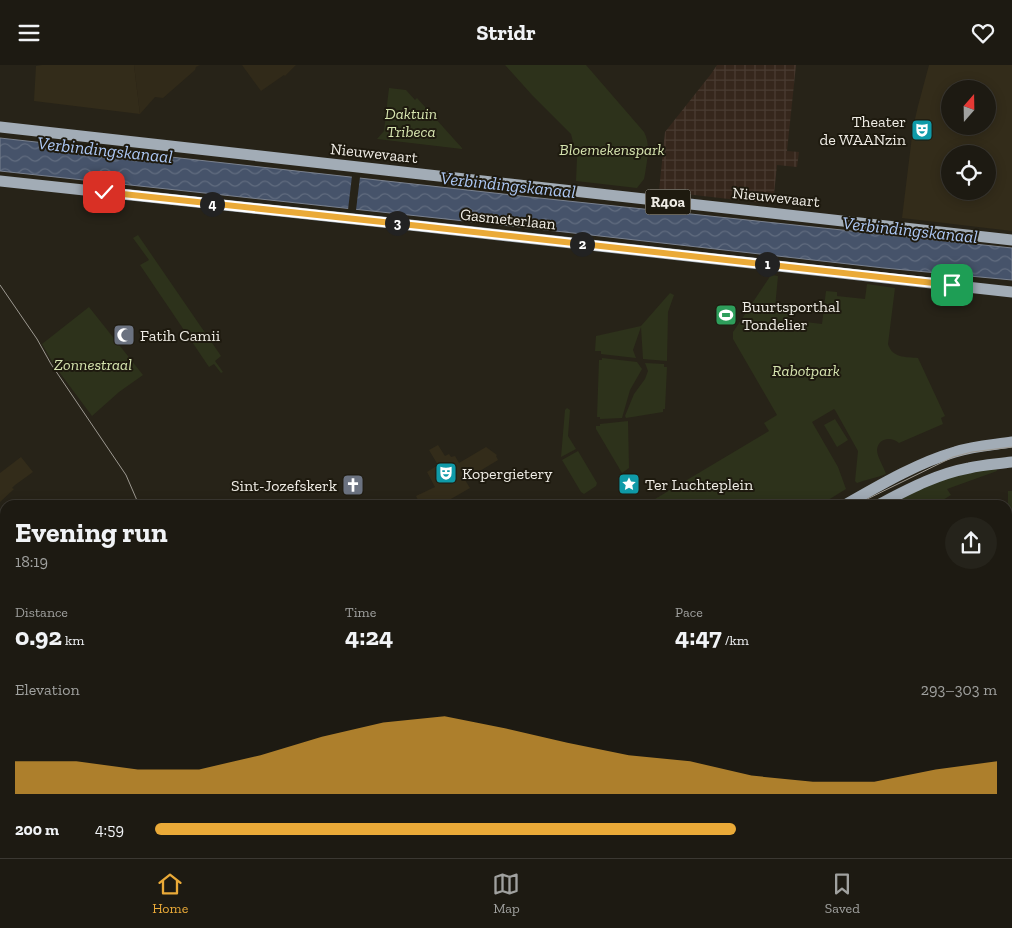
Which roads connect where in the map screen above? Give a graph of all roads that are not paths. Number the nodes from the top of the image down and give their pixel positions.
1 (0, 127) edge
2 (0, 181) edge
3 (1012, 240) edge
4 (1012, 291) edge
5 (1009, 443) edge
6 (1010, 462) edge
7 (874, 489) junction
8 (854, 500) edge
9 (878, 500) edge
10 (887, 500) edge

1 - 3 main road, Nieuwevaart / R40a
2 - 4 main road, Gasmeterlaan
5 - 6 main road
5 - 7 main road
6 - 10 main road
7 - 8 main road
7 - 9 main road

